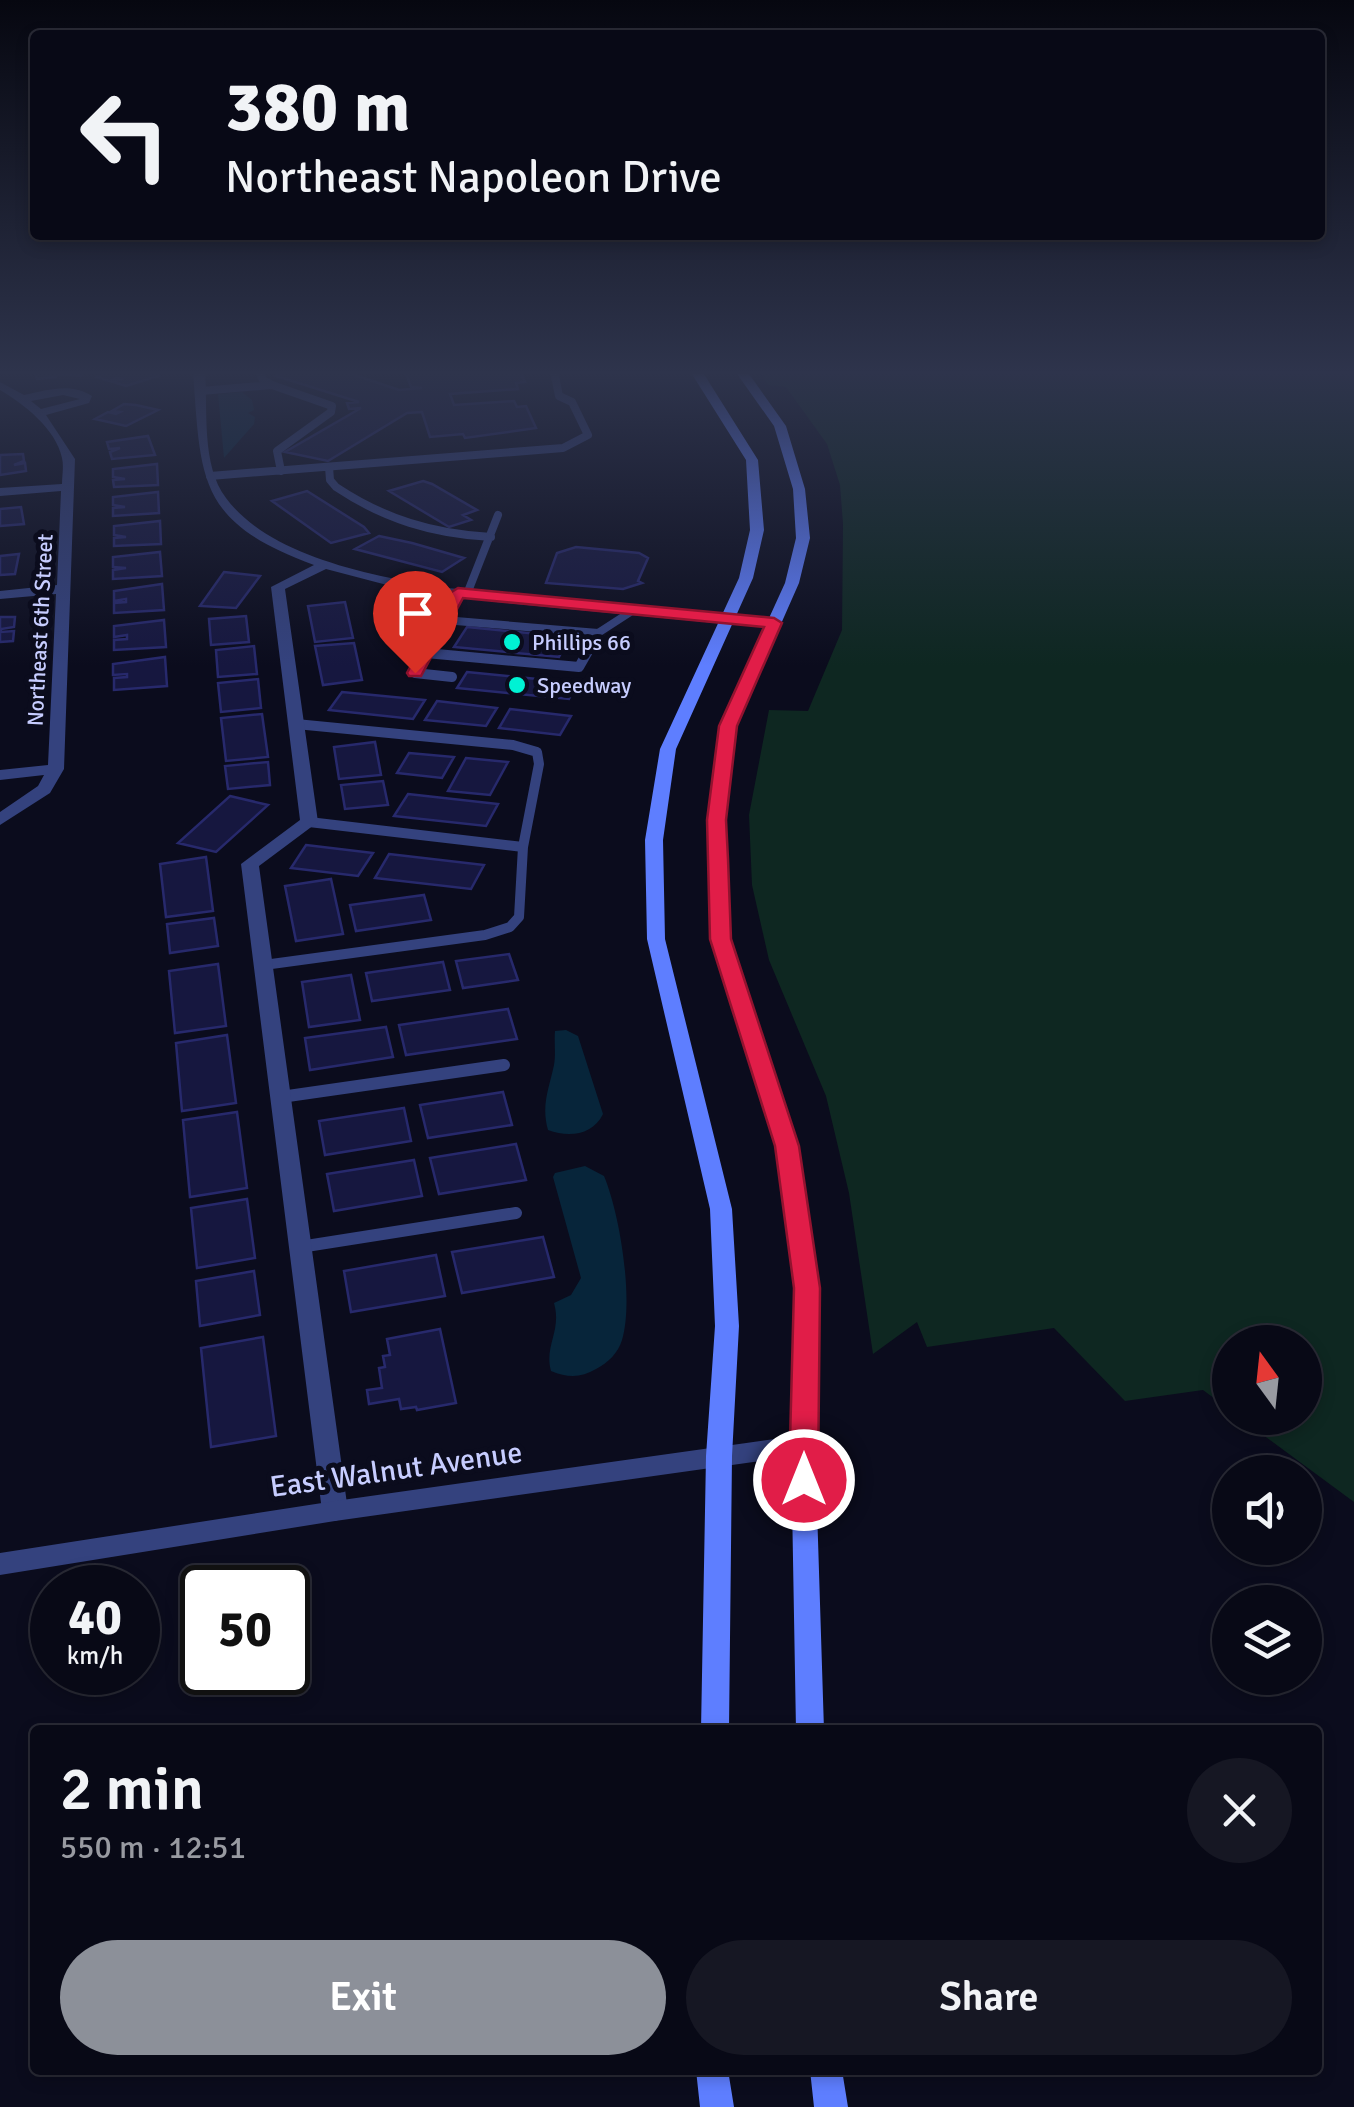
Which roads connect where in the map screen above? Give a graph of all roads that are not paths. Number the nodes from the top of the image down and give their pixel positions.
1 (69, 469) edge
2 (209, 469) edge
3 (292, 469) edge
4 (329, 469) edge
5 (753, 469) edge
6 (793, 469) edge
7 (281, 470) joint
8 (210, 476) junction
9 (69, 487) junction
10 (0, 492) edge
11 (498, 515) dead end
12 (491, 537) junction
13 (326, 564) junction
14 (64, 589) junction
15 (463, 594) junction
16 (0, 595) edge
17 (632, 611) junction
18 (444, 620) junction
19 (727, 620) junction
20 (774, 623) junction
21 (598, 632) junction
22 (426, 653) junction
23 (452, 677) dead end
24 (296, 724) junction
25 (56, 769) junction
26 (0, 774) edge
27 (0, 820) edge
28 (309, 822) junction
29 (523, 847) junction
30 (264, 964) junction
31 (504, 1064) dead end
32 (281, 1097) junction
33 (516, 1213) dead end
34 (300, 1247) junction
35 (803, 1445) junction
36 (719, 1456) junction
37 (335, 1511) junction
38 (0, 1564) edge
39 (715, 1725) edge
40 (810, 1725) edge
41 (713, 2075) edge
42 (827, 2075) edge
43 (717, 2107) edge
44 (830, 2107) edge

1 - 9 street, Northeast 6th Street
2 - 8 street
3 - 7 lane
4 - 12 lane
5 - 19 main road
6 - 20 main road
7 - 8 lane
8 - 13 street
9 - 10 street
9 - 14 street, Northeast 6th Street
11 - 12 lane
12 - 15 lane
13 - 15 street
13 - 24 street
14 - 16 street
14 - 25 street, Northeast 6th Street
15 - 17 street
15 - 18 lane
17 - 19 street
17 - 21 lane
18 - 21 lane
18 - 22 lane
19 - 20 street
19 - 36 main road
20 - 35 main road
21 - 22 lane
22 - 23 lane
24 - 28 street
24 - 29 lane
25 - 26 street
25 - 27 street
28 - 29 lane
28 - 30 street
29 - 30 lane
30 - 32 street
31 - 32 lane
32 - 34 street
33 - 34 lane
34 - 37 street
35 - 36 street, East Walnut Avenue
35 - 40 main road
36 - 37 street, East Walnut Avenue
36 - 39 main road
37 - 38 street, East Walnut Avenue
41 - 43 main road
42 - 44 main road

